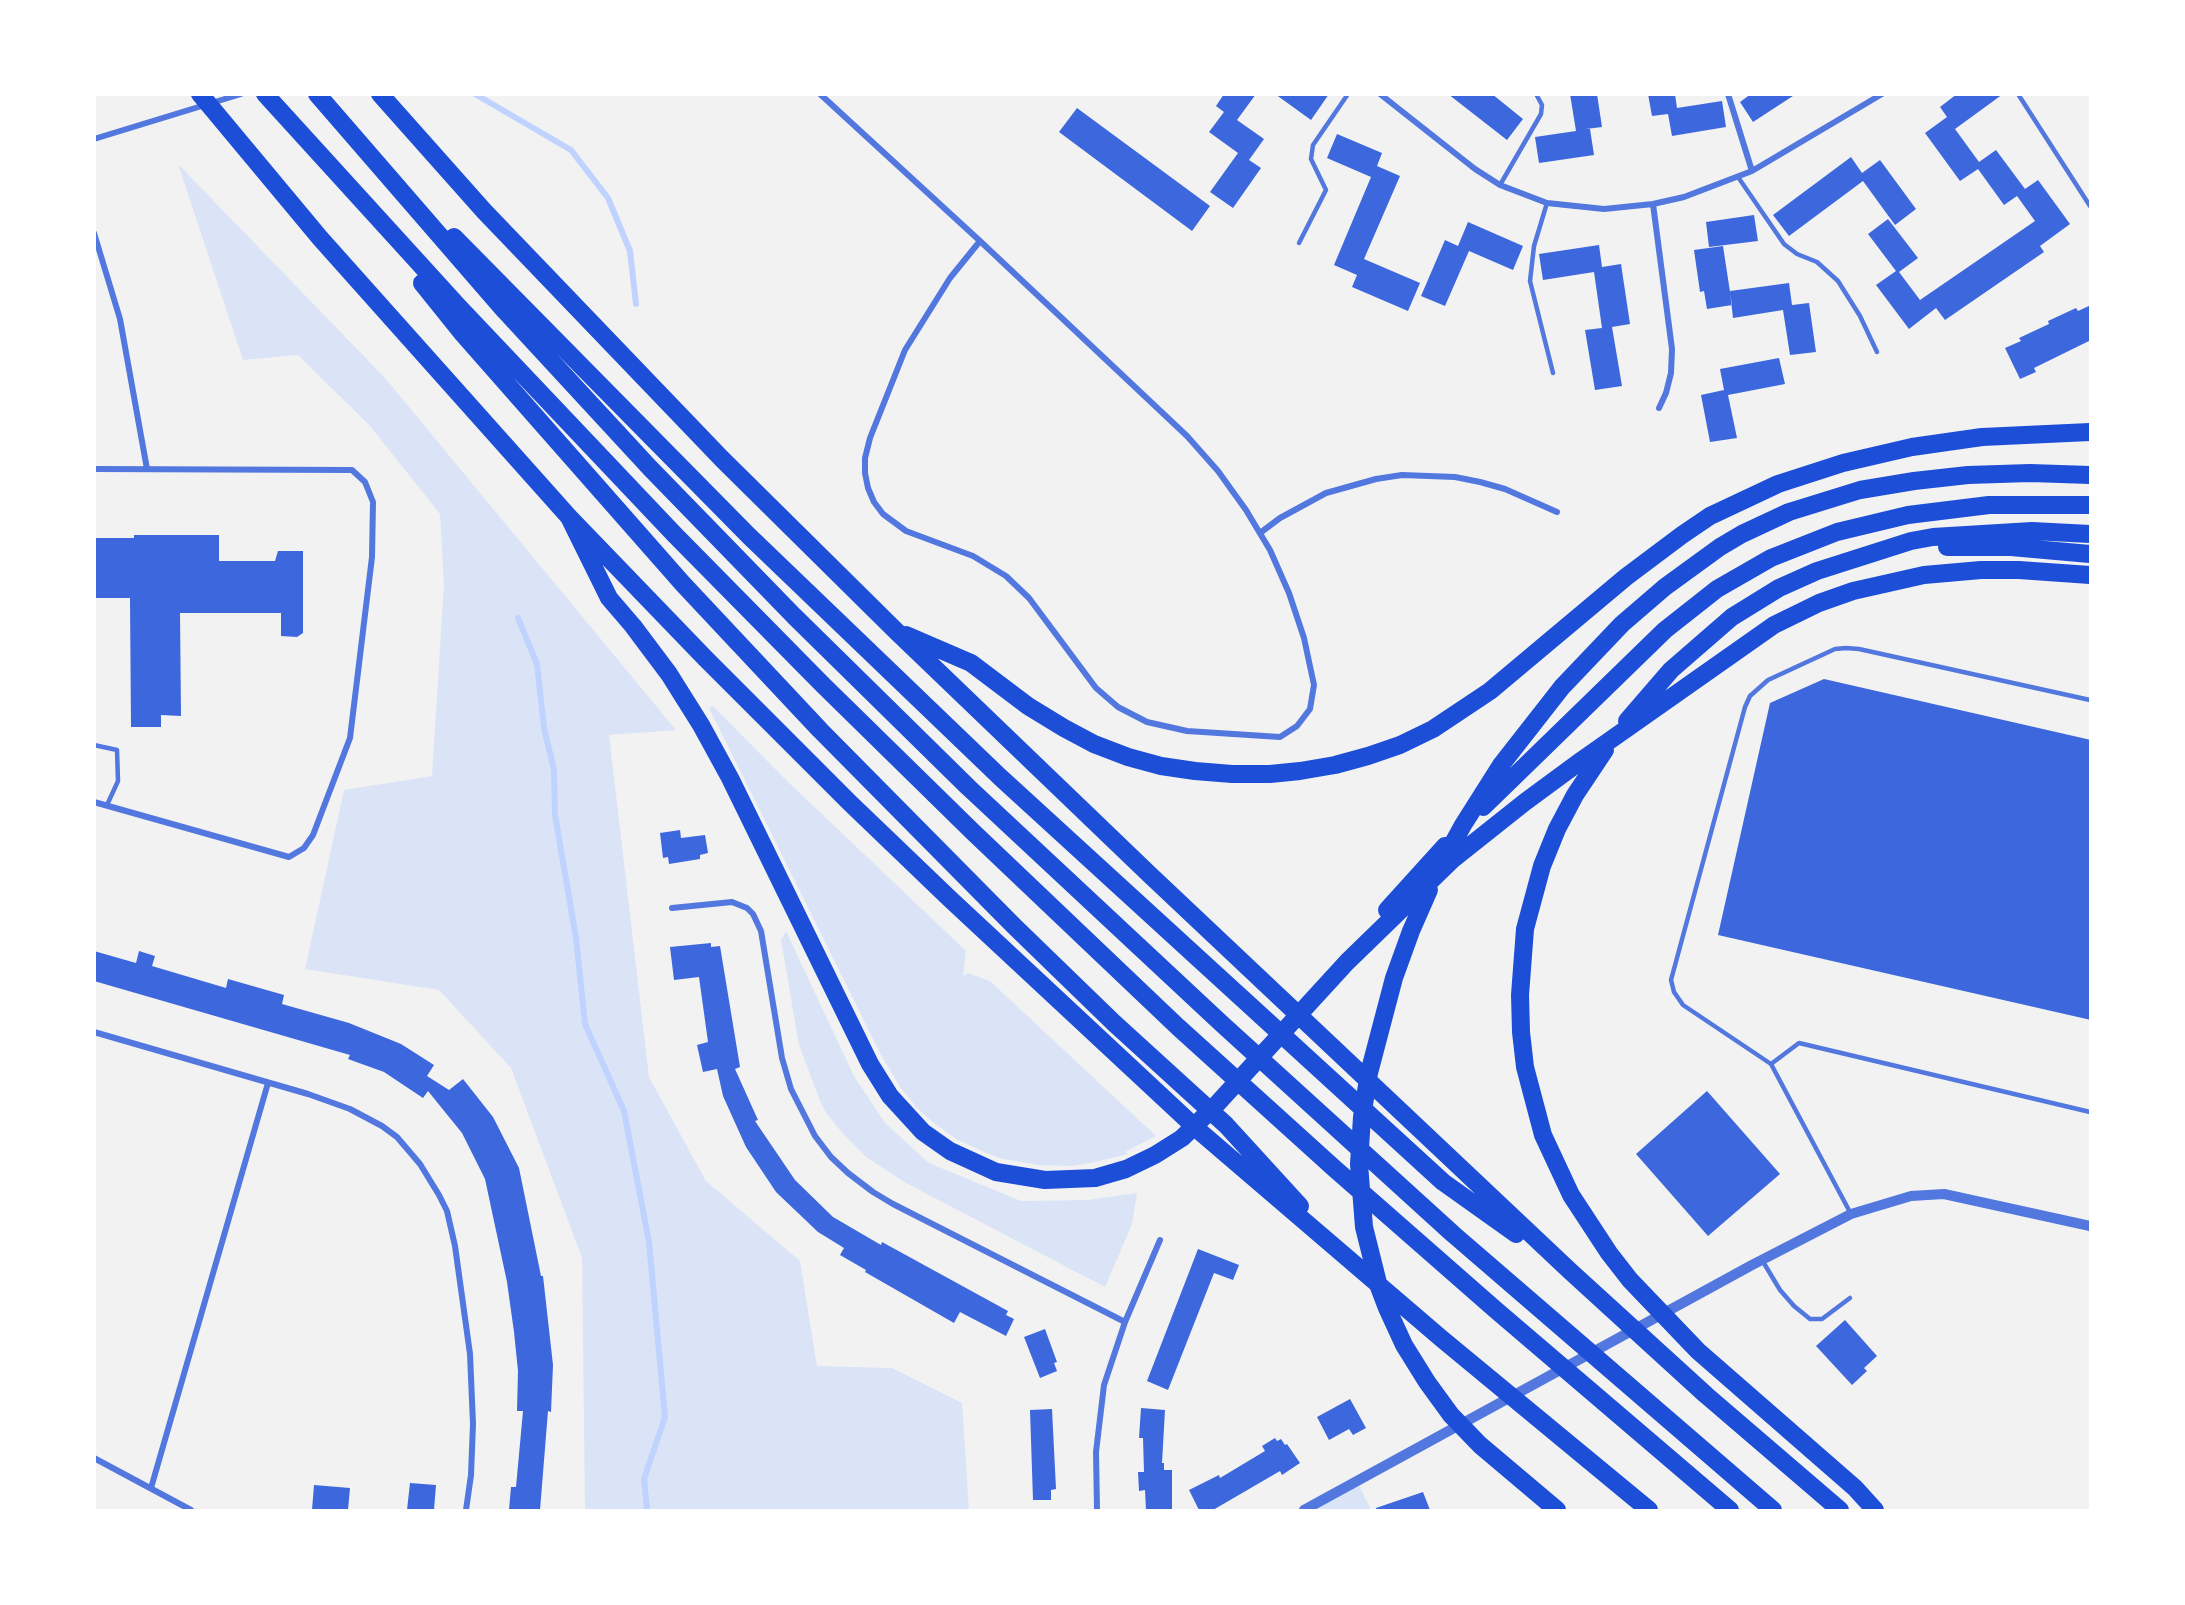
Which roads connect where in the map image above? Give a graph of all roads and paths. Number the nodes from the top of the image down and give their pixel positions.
1 (200, 94) edge
2 (241, 94) edge
3 (265, 94) edge
4 (317, 94) edge
5 (380, 94) edge
6 (820, 94) edge
7 (1348, 94) edge
8 (1380, 94) edge
9 (1536, 94) edge
10 (1728, 94) edge
11 (1882, 94) edge
12 (2018, 94) edge
13 (94, 139) edge
14 (360, 146) junction
15 (322, 158) junction
16 (1752, 171) junction
17 (1738, 177) junction
18 (1500, 185) junction
19 (1547, 203) junction
20 (1653, 204) junction
21 (2091, 206) edge
22 (94, 233) edge
23 (980, 241) junction
24 (1299, 243) dead end
25 (1877, 352) dead end
26 (1553, 373) dead end
27 (1659, 408) dead end
28 (2090, 432) edge
29 (147, 468) junction
30 (94, 469) edge
31 (2091, 475) edge
32 (2091, 505) edge
33 (1557, 512) dead end
34 (568, 517) junction
35 (1260, 533) junction
36 (2091, 534) edge
37 (2091, 554) edge
38 (1856, 558) junction
39 (2091, 575) edge
40 (896, 631) junction
41 (2091, 700) edge
42 (94, 745) edge
43 (94, 802) edge
44 (107, 805) junction
45 (672, 908) dead end
46 (1347, 962) junction
47 (94, 1032) edge
48 (1771, 1064) junction
49 (268, 1083) junction
50 (2091, 1112) edge
51 (1851, 1214) junction
52 (2091, 1226) edge
53 (1160, 1240) dead end
54 (1762, 1260) junction
55 (1354, 1265) junction
56 (1570, 1271) junction
57 (1850, 1298) dead end
58 (1125, 1322) junction
59 (94, 1458) edge
60 (151, 1488) junction
61 (191, 1510) edge
62 (466, 1510) edge
63 (1097, 1510) edge
64 (1304, 1510) edge
65 (1557, 1510) edge
66 (1649, 1510) edge
67 (1730, 1510) edge
68 (1773, 1510) edge
69 (1840, 1510) edge
70 (1875, 1510) edge

1 - 34 highway
2 - 13 street
3 - 15 highway
4 - 14 highway
5 - 40 highway
6 - 23 street
7 - 24 lane
8 - 18 street
9 - 18 lane
10 - 16 street
11 - 16 street
12 - 21 lane
14 - 56 highway
14 - 68 highway
15 - 55 highway
15 - 67 highway
16 - 17 street
17 - 20 street
17 - 25 lane
18 - 19 street
19 - 20 street
19 - 26 lane
20 - 27 street
22 - 29 street
23 - 35 street
23 - 35 street
28 - 40 highway
29 - 30 street
29 - 44 street
31 - 65 highway
32 - 46 highway
33 - 35 street
34 - 46 highway
34 - 55 highway
36 - 38 highway
37 - 38 highway
38 - 70 highway
39 - 46 highway
40 - 56 highway
41 - 48 lane
42 - 44 lane
43 - 44 street
45 - 58 street
47 - 49 street
48 - 50 lane
48 - 51 lane
49 - 60 street
49 - 62 street
51 - 52 street
51 - 54 street
53 - 58 street
54 - 57 lane
54 - 64 street
55 - 66 highway
56 - 69 highway
58 - 63 street
59 - 60 street
60 - 61 street

